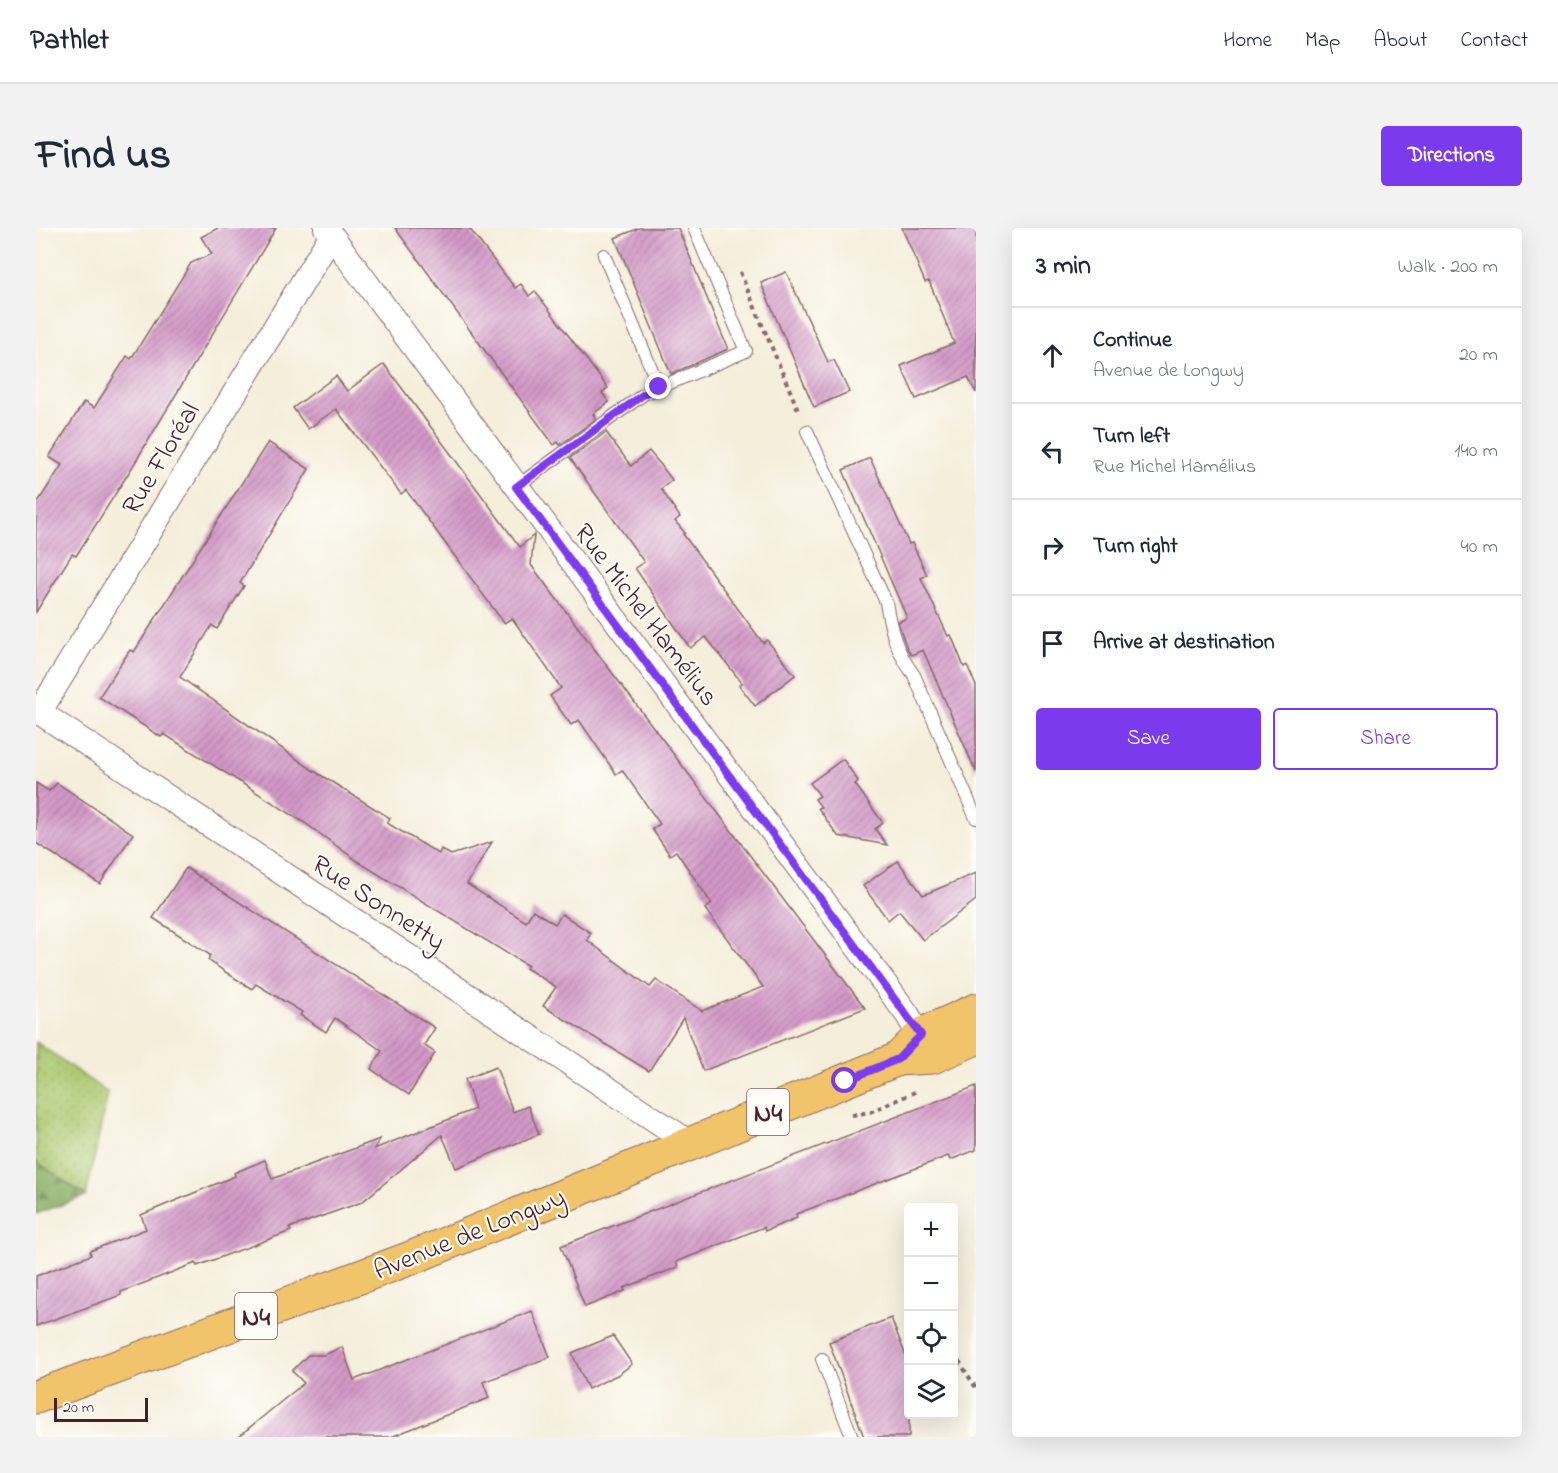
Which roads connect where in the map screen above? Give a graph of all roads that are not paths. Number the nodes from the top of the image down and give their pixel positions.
1 (694, 228) edge
2 (329, 232) edge
3 (604, 255) dead end
4 (659, 387) junction
5 (807, 431) road end
6 (516, 487) junction
7 (38, 711) edge
8 (976, 818) edge
9 (976, 1010) edge
10 (976, 1038) edge
11 (926, 1046) junction
12 (690, 1143) junction
13 (822, 1359) dead end
14 (36, 1397) edge
15 (852, 1437) edge

1 - 4 lane
2 - 6 street, Rue Michel Hamélius
2 - 7 street, Rue Floréal
3 - 4 lane
4 - 6 lane
5 - 8 lane
6 - 11 street, Rue Michel Hamélius
7 - 12 street, Rue Sonnetty
9 - 11 main road, Avenue de Longwy / N4
10 - 11 main road, Avenue de Longwy / N4
11 - 12 main road, Avenue de Longwy / N4
12 - 14 main road, Avenue de Longwy / N4
13 - 15 lane

